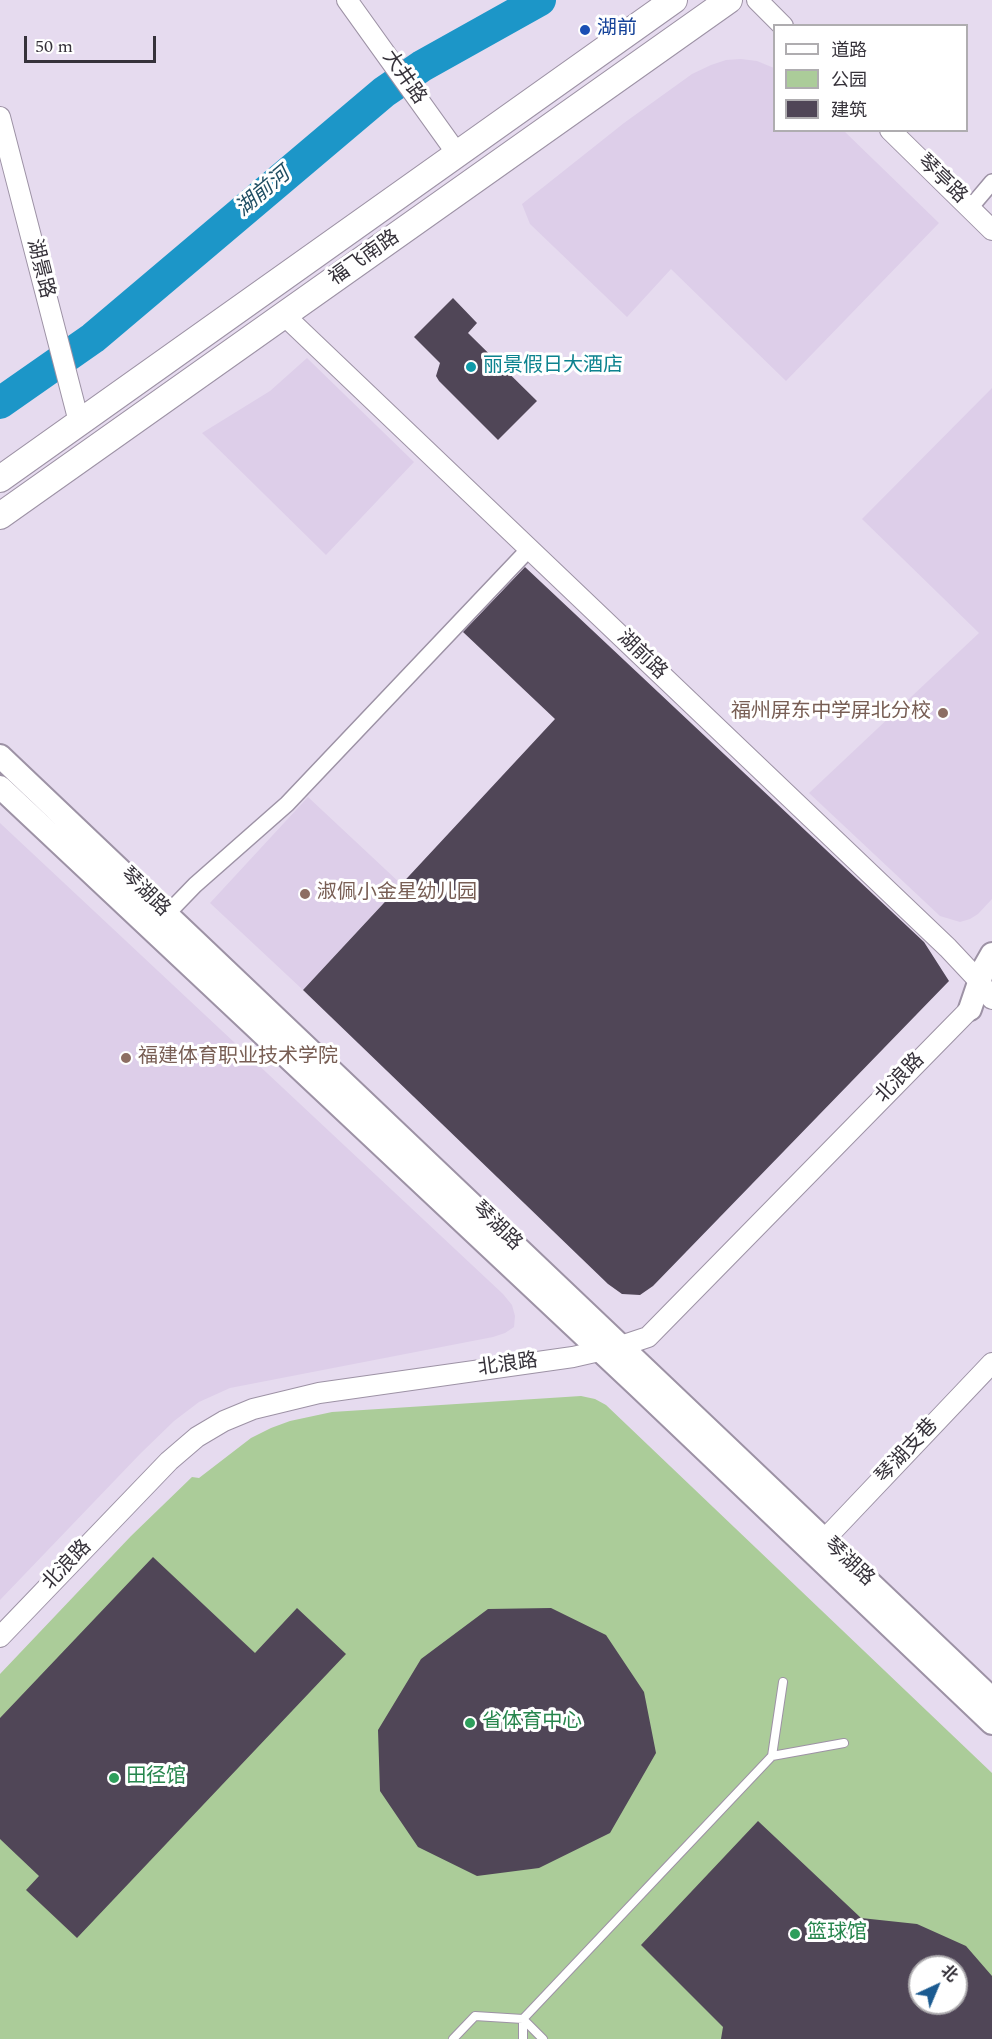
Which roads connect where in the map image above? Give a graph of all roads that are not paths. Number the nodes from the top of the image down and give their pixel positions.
1 (347, 0) edge
2 (674, 0) edge
3 (729, 0) edge
4 (757, 0) edge
5 (781, 24) edge
6 (0, 117) edge
7 (892, 132) edge
8 (458, 156) junction
9 (992, 182) edge
10 (969, 208) junction
11 (992, 230) edge
12 (285, 316) junction
13 (79, 422) junction
14 (0, 479) edge
15 (0, 516) edge
16 (529, 549) junction
17 (0, 756) edge
18 (0, 787) edge
19 (166, 915) junction
20 (992, 954) edge
21 (987, 988) edge
22 (970, 1009) joint
23 (611, 1349) junction
24 (992, 1362) edge
25 (824, 1540) junction
26 (0, 1637) edge
27 (783, 1682) dead end
28 (992, 1699) edge
29 (992, 1723) edge
30 (844, 1743) dead end
31 (772, 1756) junction
32 (523, 2019) junction
33 (453, 2039) edge
34 (523, 2039) edge
35 (543, 2039) edge

1 - 8 street, 大井路
2 - 8 main road, 福飞南路
3 - 12 main road, 福飞南路
4 - 5 street
6 - 13 street, 湖景路
7 - 10 street, 琴亭路
8 - 13 main road, 福飞南路
9 - 10 street
10 - 11 street, 琴亭路
12 - 15 main road, 福飞南路
12 - 16 street, 湖前路
13 - 14 main road, 福飞南路
16 - 19 street
16 - 21 street, 湖前路
17 - 19 main road, 琴湖路
18 - 23 main road
19 - 23 main road, 琴湖路
20 - 21 main road, 北浪路
21 - 22 main road, 北浪路
22 - 23 street, 北浪路
23 - 25 main road, 琴湖路
23 - 26 street, 北浪路
23 - 29 main road
24 - 25 street, 琴湖支巷
25 - 28 main road, 琴湖路
27 - 31 lane
30 - 31 lane
31 - 32 lane
32 - 33 lane
32 - 34 lane
32 - 35 lane

